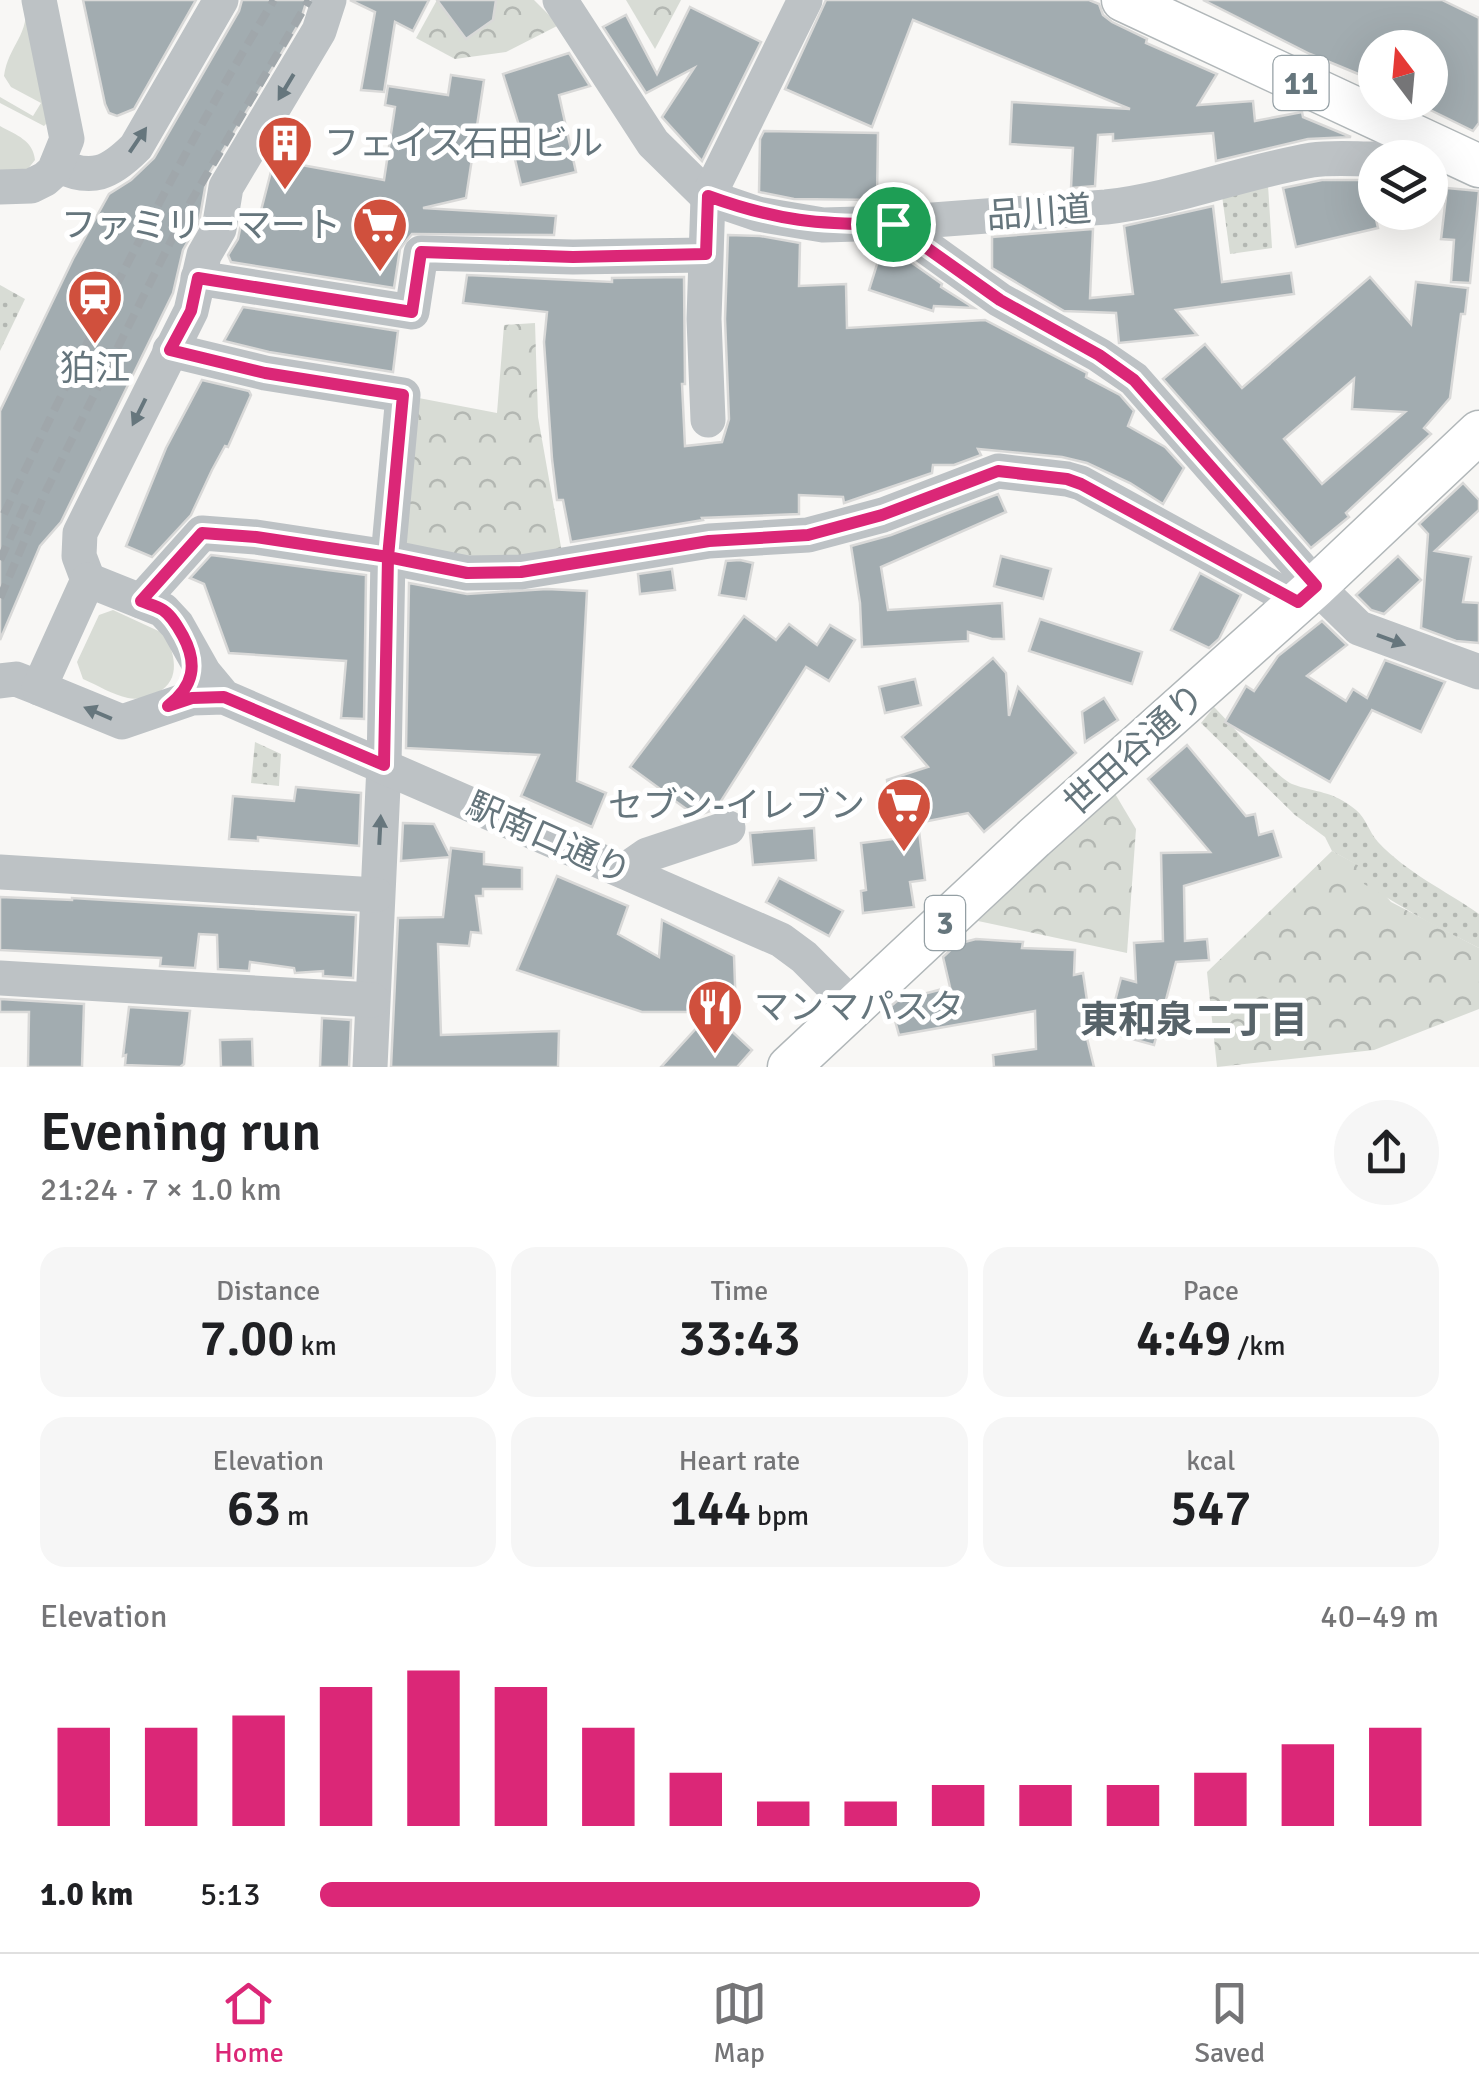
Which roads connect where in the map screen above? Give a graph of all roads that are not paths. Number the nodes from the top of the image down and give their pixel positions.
1 (40, 0) edge
2 (221, 0) edge
3 (329, 0) edge
4 (560, 0) edge
5 (805, 0) edge
6 (1122, 0) edge
7 (1169, 10) edge
8 (1376, 140) edge
9 (1448, 153) edge
10 (1358, 155) edge
11 (1476, 155) edge
12 (57, 165) junction
13 (0, 187) edge
14 (708, 196) junction
15 (893, 224) junction
16 (706, 254) junction
17 (198, 278) junction
18 (170, 350) junction
19 (708, 420) dead end
20 (1479, 432) edge
21 (388, 557) junction
22 (88, 580) junction
23 (1307, 594) junction
24 (141, 601) junction
25 (192, 652) junction
26 (1479, 672) edge
27 (0, 681) edge
28 (40, 688) junction
29 (224, 697) junction
30 (168, 706) junction
31 (384, 765) junction
32 (728, 828) dead end
33 (624, 871) junction
34 (0, 872) edge
35 (376, 895) junction
36 (0, 978) edge
37 (372, 1000) junction
38 (854, 1007) junction
39 (370, 1067) edge
40 (790, 1067) edge

1 - 12 street
12 -> 2 street
3 -> 17 street
4 - 14 street, 品川道
5 - 14 street
6 - 7 main road, 11
7 - 8 main road, 11
9 - 11 main road, 11
10 - 15 street, 品川道
12 - 13 street
14 - 15 street, 品川道
14 - 16 street
15 - 23 street
16 - 17 street
16 - 19 street
17 - 18 street
18 - 21 street
18 -> 22 street
20 - 23 main road, 世田谷通り / 3
21 - 23 street
21 - 24 street
21 - 31 street
22 - 24 street
22 - 28 street
23 -> 26 street
23 - 38 main road, 世田谷通り / 3
24 - 25 street
25 - 29 street
25 - 30 street
27 - 28 street
30 -> 28 street
29 - 30 street
29 - 31 street, 駅南口通り
31 - 33 street, 駅南口通り
35 -> 31 street
32 - 33 street
33 - 38 street, 駅南口通り
34 - 35 street
35 - 37 street
36 - 37 street
37 - 39 street
38 - 40 main road, 世田谷通り / 3

